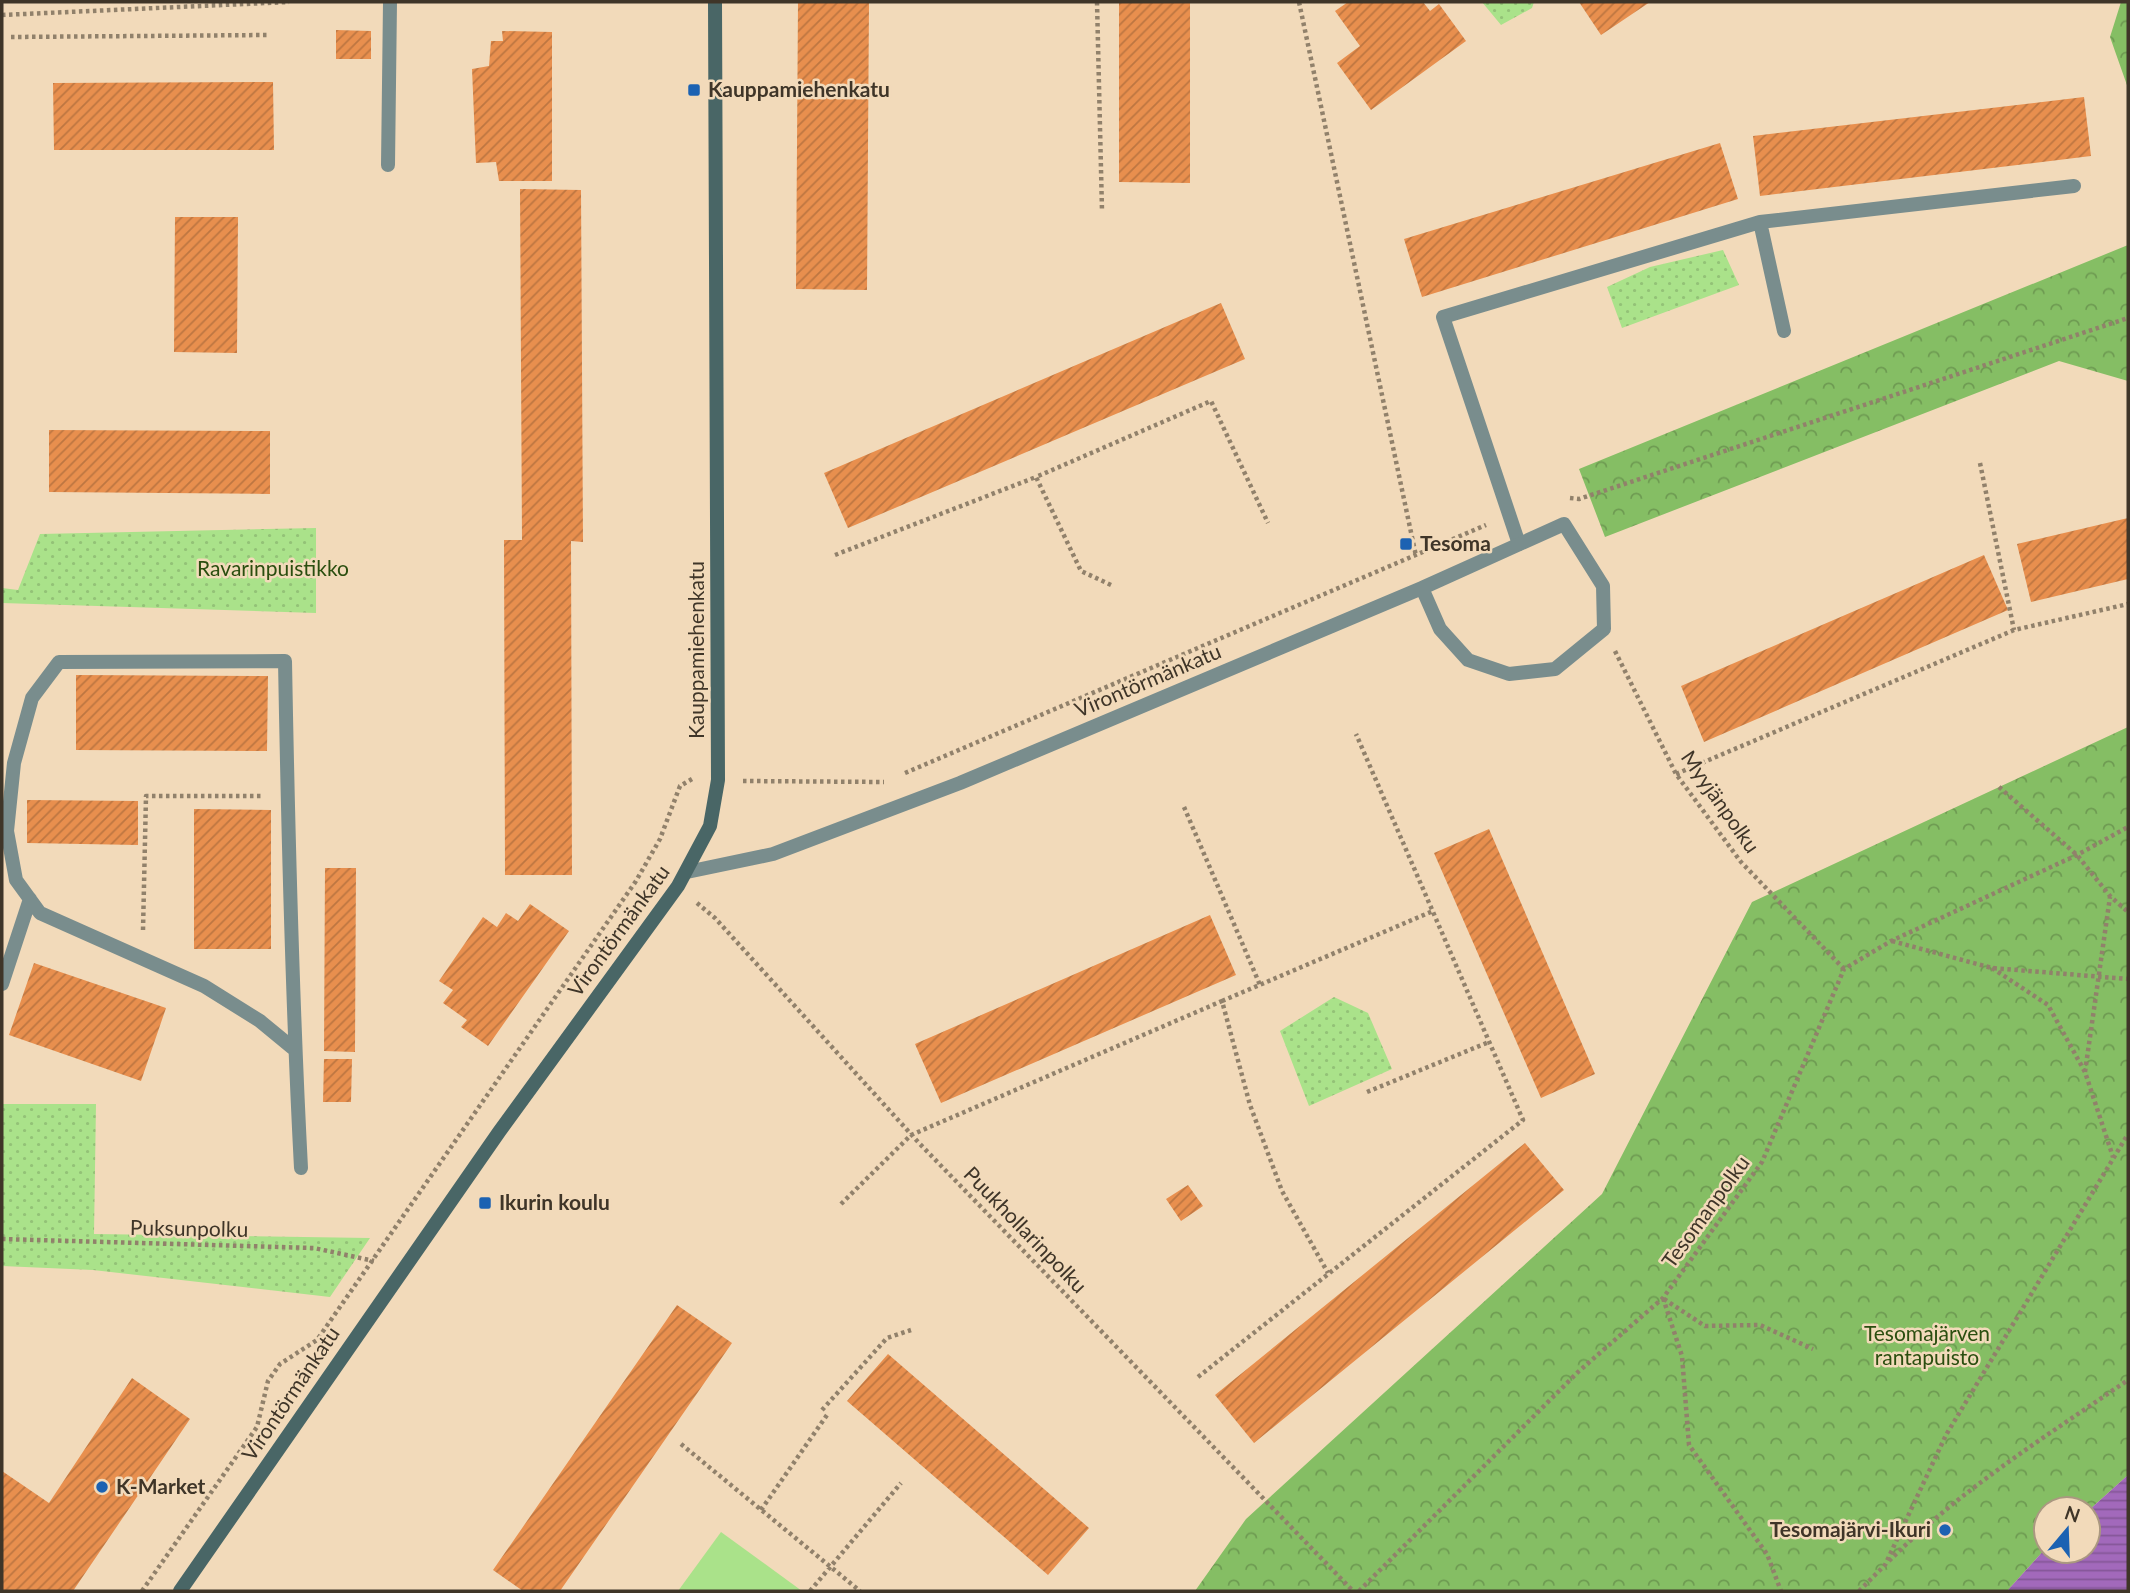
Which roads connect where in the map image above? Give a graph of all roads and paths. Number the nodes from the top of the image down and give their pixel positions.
1 (289, 2) edge
2 (390, 2) edge
3 (715, 2) edge
4 (1097, 2) edge
5 (1299, 2) edge
6 (2, 15) edge
7 (268, 34) dead end
8 (11, 37) dead end
9 (388, 165) dead end
10 (2074, 186) dead end
11 (1102, 211) dead end
12 (1760, 222) junction
13 (2128, 318) edge
14 (1784, 331) dead end
15 (1980, 463) dead end
16 (1036, 477) junction
17 (1558, 498) dead end
18 (1509, 514) junction
19 (1268, 523) dead end
20 (1519, 544) junction
21 (835, 555) dead end
22 (1416, 555) junction
23 (1111, 585) dead end
24 (1422, 588) junction
25 (2128, 604) edge
26 (1604, 629) junction
27 (2014, 630) junction
28 (1356, 734) dead end
29 (1676, 774) junction
30 (718, 780) junction
31 (2000, 787) dead end
32 (287, 796) junction
33 (1184, 807) dead end
34 (2128, 827) edge
35 (2077, 855) junction
36 (687, 872) junction
37 (678, 886) junction
38 (2110, 896) junction
39 (30, 899) junction
40 (1433, 911) junction
41 (2128, 912) edge
42 (1891, 941) junction
43 (143, 959) junction
44 (1992, 968) junction
45 (1844, 969) junction
46 (2100, 977) junction
47 (2128, 979) edge
48 (2, 984) edge
49 (1260, 985) junction
50 (1222, 1001) junction
51 (1489, 1042) junction
52 (294, 1049) junction
53 (2085, 1072) junction
54 (1367, 1092) dead end
55 (2128, 1134) edge
56 (911, 1135) junction
57 (2113, 1158) junction
58 (301, 1168) dead end
59 (841, 1204) dead end
60 (2, 1239) edge
61 (373, 1260) junction
62 (1328, 1273) junction
63 (1663, 1298) junction
64 (911, 1330) dead end
65 (1813, 1349) dead end
66 (1198, 1377) dead end
67 (2128, 1380) edge
68 (822, 1410) dead end
69 (827, 1415) dead end
70 (681, 1444) dead end
71 (901, 1483) dead end
72 (761, 1510) junction
73 (1885, 1565) junction
74 (830, 1567) junction
75 (142, 1591) edge
76 (180, 1591) edge
77 (810, 1591) edge
78 (860, 1591) edge
79 (1353, 1591) edge
80 (1359, 1591) edge
81 (1781, 1591) edge
82 (1861, 1591) edge

1 - 6 path
2 - 9 street
3 - 30 street, Kauppamiehenkatu
4 - 11 path
5 - 22 path
7 - 8 path
10 - 12 street
12 - 14 street
12 - 18 street
13 - 17 path
15 - 27 path
16 - 19 path
16 - 21 path
16 - 23 path
18 - 20 street
18 - 22 path
20 - 24 street, Virontörmänkatu
20 - 26 street, Virontörmänkatu
22 - 24 path
22 - 30 path
24 - 26 street
24 - 36 street, Virontörmänkatu
25 - 27 path
26 - 29 path, Myyjänpolku
27 - 29 path
28 - 40 path
29 - 45 path, Myyjänpolku
30 - 36 street, Kauppamiehenkatu
30 - 61 path
31 - 35 path
32 - 39 street
32 - 43 path
32 - 52 street
33 - 49 path
34 - 35 path
35 - 38 path
35 - 42 path
36 - 37 street, Virontörmänkatu
37 - 56 path, Puukhollarinpolku
37 - 76 street, Virontörmänkatu
38 - 41 path
38 - 46 path
39 - 43 street
39 - 48 street
40 - 49 path
40 - 51 path
42 - 44 path
42 - 45 path
43 - 52 street
44 - 46 path
44 - 53 path
45 - 63 path, Tesomanpolku
46 - 47 path
46 - 53 path
49 - 50 path
50 - 56 path
50 - 62 path
51 - 54 path
51 - 62 path
52 - 58 street
53 - 57 path
55 - 57 path
56 - 59 path
56 - 79 path, Puukhollarinpolku
57 - 73 path
60 - 61 path, Puksunpolku
61 - 75 path
62 - 66 path
63 - 65 path
63 - 80 path, Tesomanpolku
63 - 81 path
64 - 68 path
67 - 73 path
69 - 72 path
70 - 72 path
71 - 74 path
72 - 74 path
73 - 82 path
74 - 77 path
74 - 78 path

